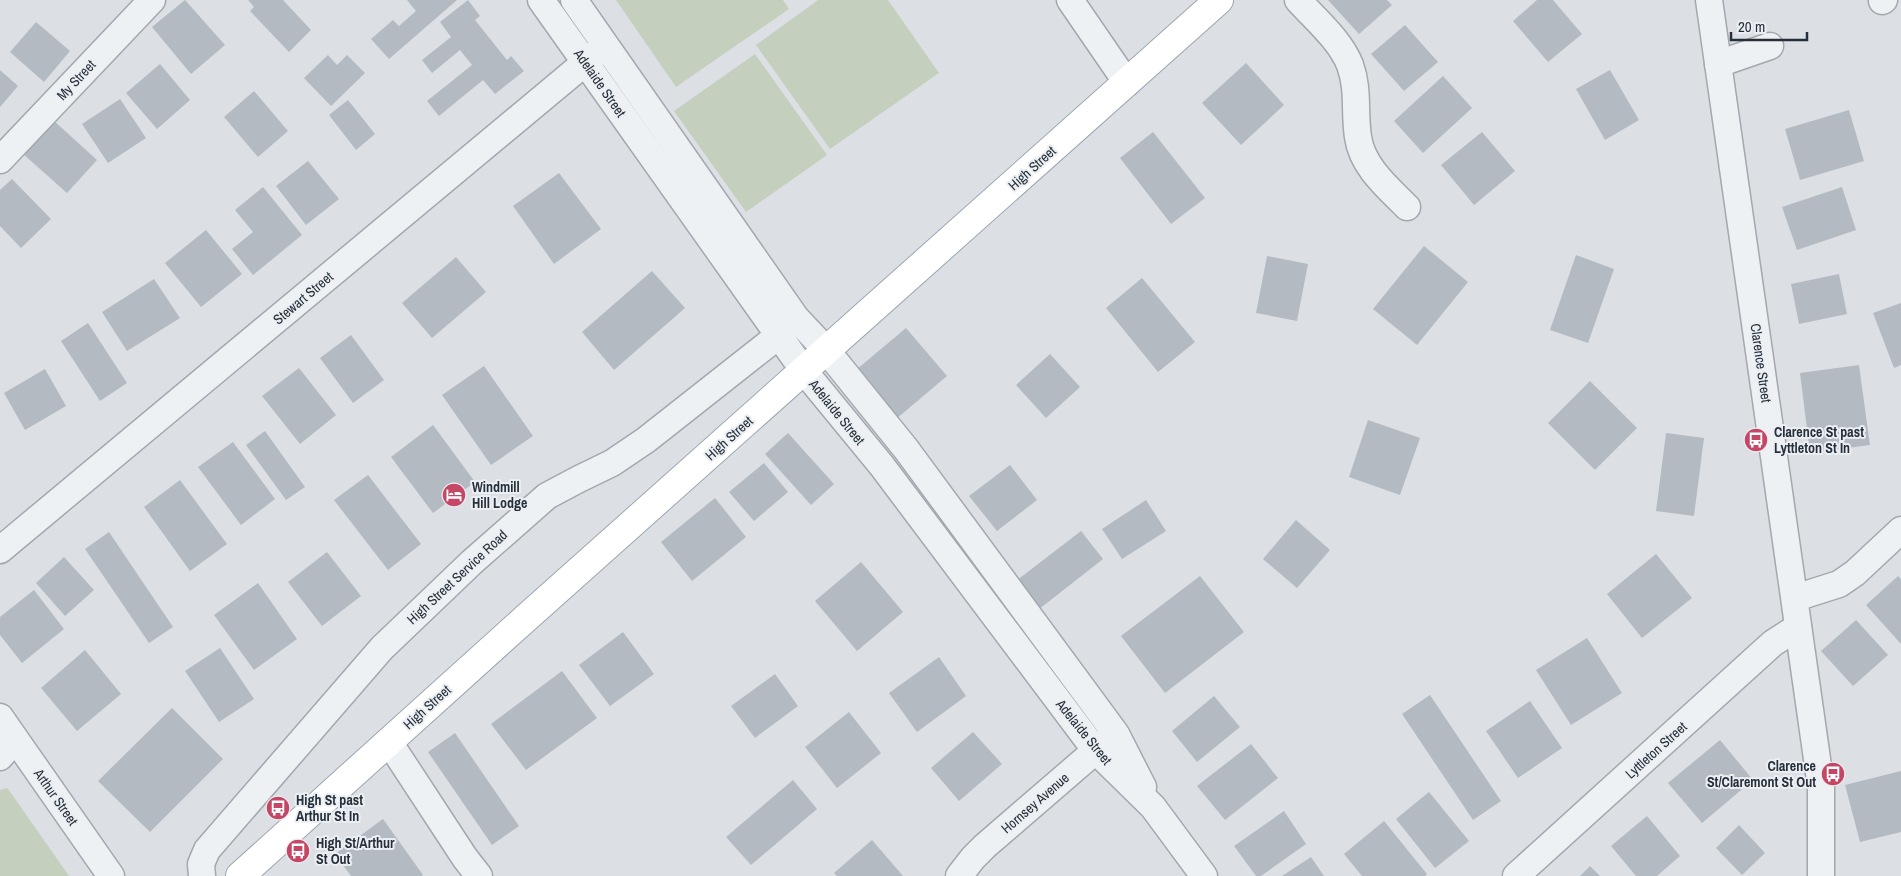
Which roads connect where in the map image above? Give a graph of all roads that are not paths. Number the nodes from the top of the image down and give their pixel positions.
1 (152, 0) edge
2 (541, 0) edge
3 (574, 0) edge
4 (1070, 0) edge
5 (1219, 0) edge
6 (1298, 0) edge
7 (1709, 0) edge
8 (606, 46) junction
9 (1770, 46) dead end
10 (585, 62) junction
11 (1718, 64) junction
12 (1127, 83) junction
13 (0, 160) edge
14 (1407, 208) dead end
15 (715, 225) junction
16 (787, 327) junction
17 (827, 351) junction
18 (804, 371) junction
19 (906, 449) junction
20 (882, 466) junction
21 (943, 500) junction
22 (921, 517) junction
23 (1901, 530) edge
24 (974, 541) junction
25 (0, 550) edge
26 (951, 558) junction
27 (1795, 598) junction
28 (1026, 613) junction
29 (1798, 627) junction
30 (1004, 629) junction
31 (1070, 673) junction
32 (1049, 688) junction
33 (0, 717) edge
34 (1116, 734) junction
35 (389, 742) junction
36 (8, 748) edge
37 (1096, 751) junction
38 (1153, 807) junction
39 (112, 876) edge
40 (202, 876) edge
41 (240, 876) edge
42 (479, 876) edge
43 (960, 876) edge
44 (1204, 876) edge
45 (1516, 876) edge
46 (1821, 876) edge

1 - 13 street, My Street
2 - 10 street, Adelaide Street
3 - 8 street, Adelaide Street
4 - 12 street
5 - 12 main road, High Street
6 - 14 street
7 - 11 street, Clarence Street
8 - 10 street, Stewart Street
8 - 15 street, Adelaide Street
9 - 11 street
10 - 15 street, Adelaide Street
10 - 25 street, Stewart Street
11 - 27 street, Clarence Street
12 - 17 main road, High Street
15 - 16 street, Adelaide Street
16 - 17 street, Adelaide Street
16 - 18 street, Adelaide Street
16 - 40 street, High Street Service Road
17 - 18 main road, High Street
17 - 19 street, Adelaide Street
18 - 20 street, Adelaide Street
18 - 35 main road, High Street
19 - 20 street
19 - 21 street, Adelaide Street
20 - 22 street, Adelaide Street
21 - 22 street
21 - 24 street, Adelaide Street
22 - 26 street, Adelaide Street
23 - 27 street
24 - 26 street
24 - 28 street, Adelaide Street
26 - 30 street, Adelaide Street
27 - 29 street, Clarence Street
28 - 30 street
28 - 31 street, Adelaide Street
29 - 45 street, Lyttleton Street
29 - 46 street, Clarence Street
30 - 32 street, Adelaide Street
31 - 32 street
31 - 34 street, Adelaide Street
32 - 37 street, Adelaide Street
33 - 36 street, Arthur Street
34 - 37 street, Hornsey Avenue
34 - 38 street, Adelaide Street
35 - 41 main road, High Street
35 - 42 street
36 - 39 street, Arthur Street
37 - 38 street, Adelaide Street
37 - 43 street, Hornsey Avenue
38 - 44 street, Adelaide Street

